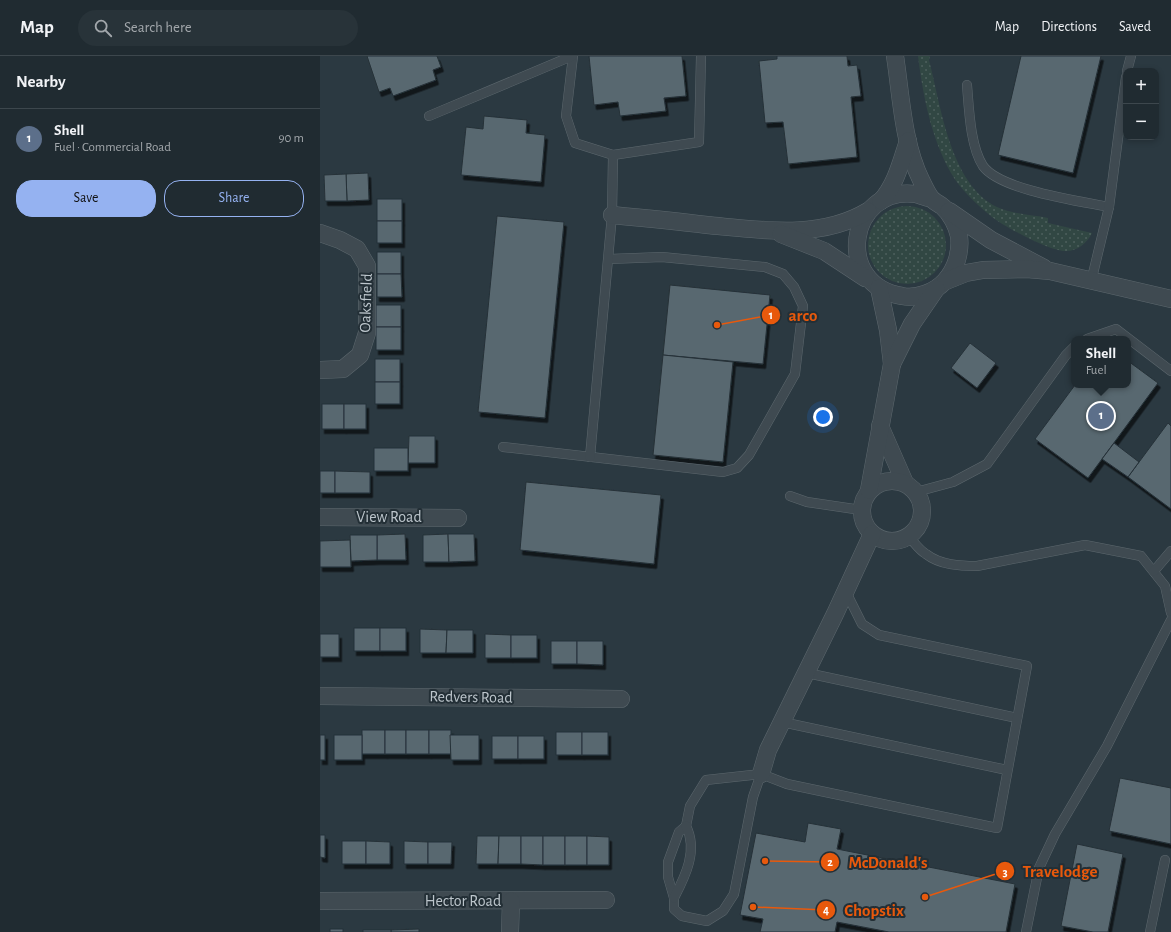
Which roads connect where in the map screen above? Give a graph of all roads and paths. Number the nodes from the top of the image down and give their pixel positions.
1 (572, 56) edge
2 (701, 56) edge
3 (894, 56) edge
4 (1131, 56) edge
5 (1128, 68) edge
6 (967, 85) dead end
7 (1123, 100) edge
8 (429, 116) dead end
9 (908, 141) junction
10 (613, 155) junction
11 (938, 203) junction
12 (874, 206) junction
13 (1109, 207) junction
14 (612, 215) junction
15 (773, 232) junction
16 (320, 233) edge
17 (609, 259) junction
18 (1050, 271) junction
19 (1091, 282) junction
20 (941, 285) junction
21 (876, 286) junction
22 (1171, 299) edge
23 (1096, 336) edge
24 (1125, 336) edge
25 (1131, 340) edge
26 (1071, 350) edge
27 (892, 364) junction
28 (320, 370) edge
29 (1171, 371) edge
30 (880, 426) junction
31 (503, 447) dead end
32 (590, 457) junction
33 (911, 488) junction
34 (869, 490) junction
35 (790, 496) dead end
36 (862, 510) junction
37 (320, 517) edge
38 (458, 518) dead end
39 (872, 534) junction
40 (908, 536) junction
41 (1171, 551) edge
42 (1154, 571) junction
43 (846, 592) junction
44 (1171, 613) edge
45 (1171, 620) edge
46 (807, 673) junction
47 (320, 696) edge
48 (621, 699) dead end
49 (1017, 718) junction
50 (782, 722) junction
51 (1007, 770) junction
52 (761, 774) junction
53 (686, 826) junction
54 (1164, 860) dead end
55 (674, 898) junction
56 (606, 900) dead end
57 (320, 901) edge
58 (511, 901) junction
59 (510, 932) edge
60 (1026, 932) edge
61 (1150, 932) edge

1 - 8 lane
1 - 10 lane
2 - 10 lane
3 - 9 street
4 - 5 lane
6 - 13 lane
7 - 13 lane
9 - 11 street
9 - 12 street
10 - 14 lane
11 - 12 street
11 - 18 street
11 - 20 street
12 - 15 street
12 - 21 street
13 - 19 lane
14 - 15 street
14 - 17 lane
15 - 21 street
16 - 28 street, Oaksfield
17 - 32 lane
17 - 32 lane
18 - 19 street
18 - 20 street
19 - 22 street
20 - 21 street
20 - 27 street
21 - 27 street
23 - 24 lane
25 - 29 lane
26 - 33 lane
27 - 30 street
30 - 33 street
30 - 34 street
31 - 32 lane
33 - 34 street
33 - 40 street
34 - 36 street
35 - 36 lane
36 - 39 street
37 - 38 street, View Road
39 - 40 street
39 - 43 street
40 - 42 lane
41 - 42 lane
42 - 44 lane
43 - 46 street
43 - 49 lane
45 - 60 lane
46 - 49 lane
46 - 50 street
47 - 48 street, Redvers Road
49 - 51 lane
50 - 51 lane
50 - 52 street
51 - 52 lane
52 - 53 lane
52 - 55 lane
53 - 55 lane
53 - 55 lane
54 - 61 lane
56 - 58 street, Hector Road
57 - 58 street, Hector Road
58 - 59 street

